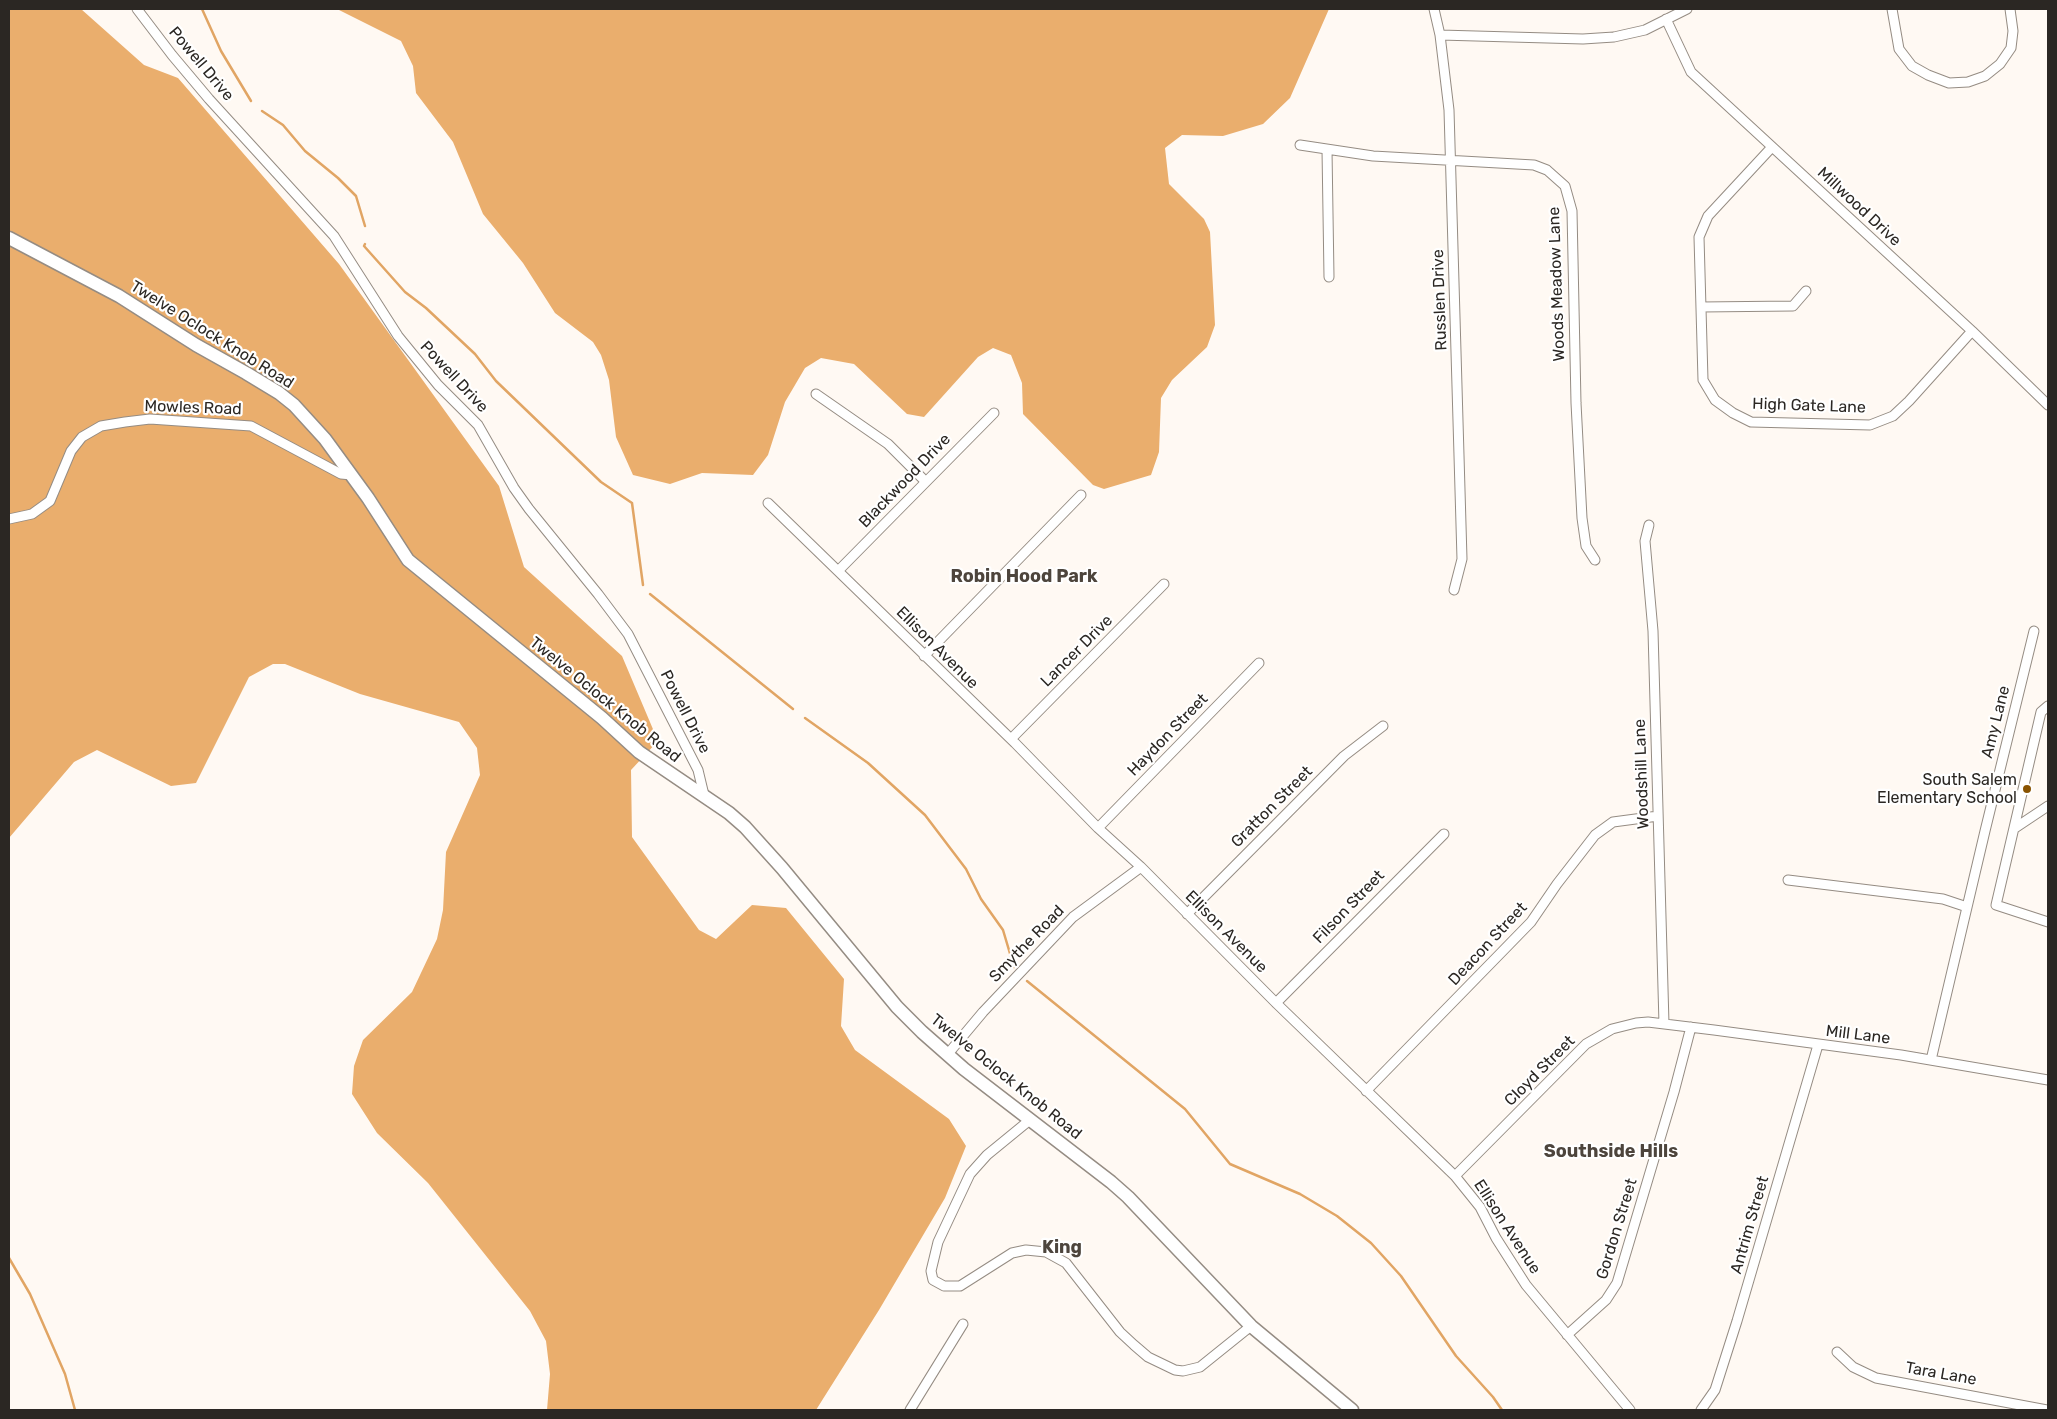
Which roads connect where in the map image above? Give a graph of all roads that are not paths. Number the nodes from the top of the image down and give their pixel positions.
1 (137, 9) edge
2 (1434, 9) edge
3 (1687, 9) edge
4 (1892, 9) edge
5 (2010, 9) edge
6 (1666, 19) junction
7 (1440, 35) junction
8 (1300, 145) dead end
9 (1772, 147) junction
10 (1327, 150) junction
11 (1450, 161) junction
12 (9, 238) edge
13 (1329, 277) dead end
14 (1806, 291) dead end
15 (1701, 307) junction
16 (1972, 331) junction
17 (816, 394) dead end
18 (2048, 405) edge
19 (994, 412) dead end
20 (352, 476) junction
21 (925, 481) junction
22 (1081, 495) dead end
23 (768, 503) dead end
24 (9, 519) edge
25 (1649, 525) dead end
26 (1595, 560) dead end
27 (838, 571) junction
28 (1164, 584) dead end
29 (1454, 590) dead end
30 (2034, 631) dead end
31 (924, 656) junction
32 (1259, 663) dead end
33 (2048, 706) edge
34 (1383, 726) dead end
35 (1011, 739) junction
36 (704, 795) junction
37 (2048, 806) edge
38 (1658, 816) junction
39 (1098, 828) junction
40 (2015, 828) junction
41 (1444, 834) dead end
42 (1141, 867) junction
43 (1788, 880) dead end
44 (1967, 907) junction
45 (1187, 914) junction
46 (2048, 922) edge
47 (1276, 1003) junction
48 (1664, 1024) junction
49 (1691, 1027) junction
50 (1818, 1045) junction
51 (947, 1055) junction
52 (1931, 1060) junction
53 (2048, 1080) edge
54 (1366, 1091) junction
55 (1031, 1119) junction
56 (1455, 1176) junction
57 (963, 1324) dead end
58 (1251, 1326) junction
59 (1568, 1335) junction
60 (1837, 1352) dead end
61 (910, 1410) edge
62 (1352, 1410) edge
63 (1630, 1410) edge
64 (1701, 1410) edge
65 (2047, 1410) edge

1 - 36 street, Powell Drive
2 - 7 street, Russlen Drive
3 - 6 street
4 - 5 street
6 - 7 street
6 - 9 street, Millwood Drive
7 - 11 street, Russlen Drive
8 - 10 street, Woods Meadow Lane
9 - 15 street, High Gate Lane
9 - 16 street, Millwood Drive
10 - 11 street, Woods Meadow Lane
10 - 13 street
11 - 26 street, Woods Meadow Lane
11 - 29 street, Russlen Drive
12 - 20 street, Twelve Oclock Knob Road
14 - 15 street
15 - 16 street, High Gate Lane
16 - 18 street, Millwood Drive
17 - 21 street
19 - 21 street, Blackwood Drive
20 - 24 street, Mowles Road
20 - 36 street, Twelve Oclock Knob Road
21 - 27 street, Blackwood Drive
22 - 31 street
23 - 27 street, Ellison Avenue
25 - 38 street, Woodshill Lane
27 - 31 street, Ellison Avenue
28 - 35 street, Lancer Drive
30 - 44 street, Amy Lane
31 - 35 street, Ellison Avenue
32 - 39 street, Haydon Street
33 - 40 street
34 - 45 street, Gratton Street
35 - 39 street, Ellison Avenue
36 - 51 street, Twelve Oclock Knob Road
37 - 40 street
38 - 48 street, Woodshill Lane
38 - 54 street, Deacon Street
39 - 42 street, Ellison Avenue
40 - 46 street
41 - 47 street, Filson Street
42 - 45 street, Ellison Avenue
42 - 51 street, Smythe Road
43 - 44 street
44 - 52 street, Amy Lane
45 - 47 street, Ellison Avenue
47 - 54 street, Ellison Avenue
48 - 49 street, Mill Lane
48 - 56 street, Cloyd Street
49 - 50 street, Mill Lane
49 - 59 street, Gordon Street
50 - 52 street, Mill Lane
50 - 64 street, Antrim Street
51 - 55 street, Twelve Oclock Knob Road
52 - 53 street, Mill Lane
54 - 56 street, Ellison Avenue
55 - 58 street, Twelve Oclock Knob Road
55 - 58 street
56 - 59 street, Ellison Avenue
57 - 61 street
58 - 62 street, Twelve Oclock Knob Road
59 - 63 street, Ellison Avenue
60 - 65 street, Tara Lane

